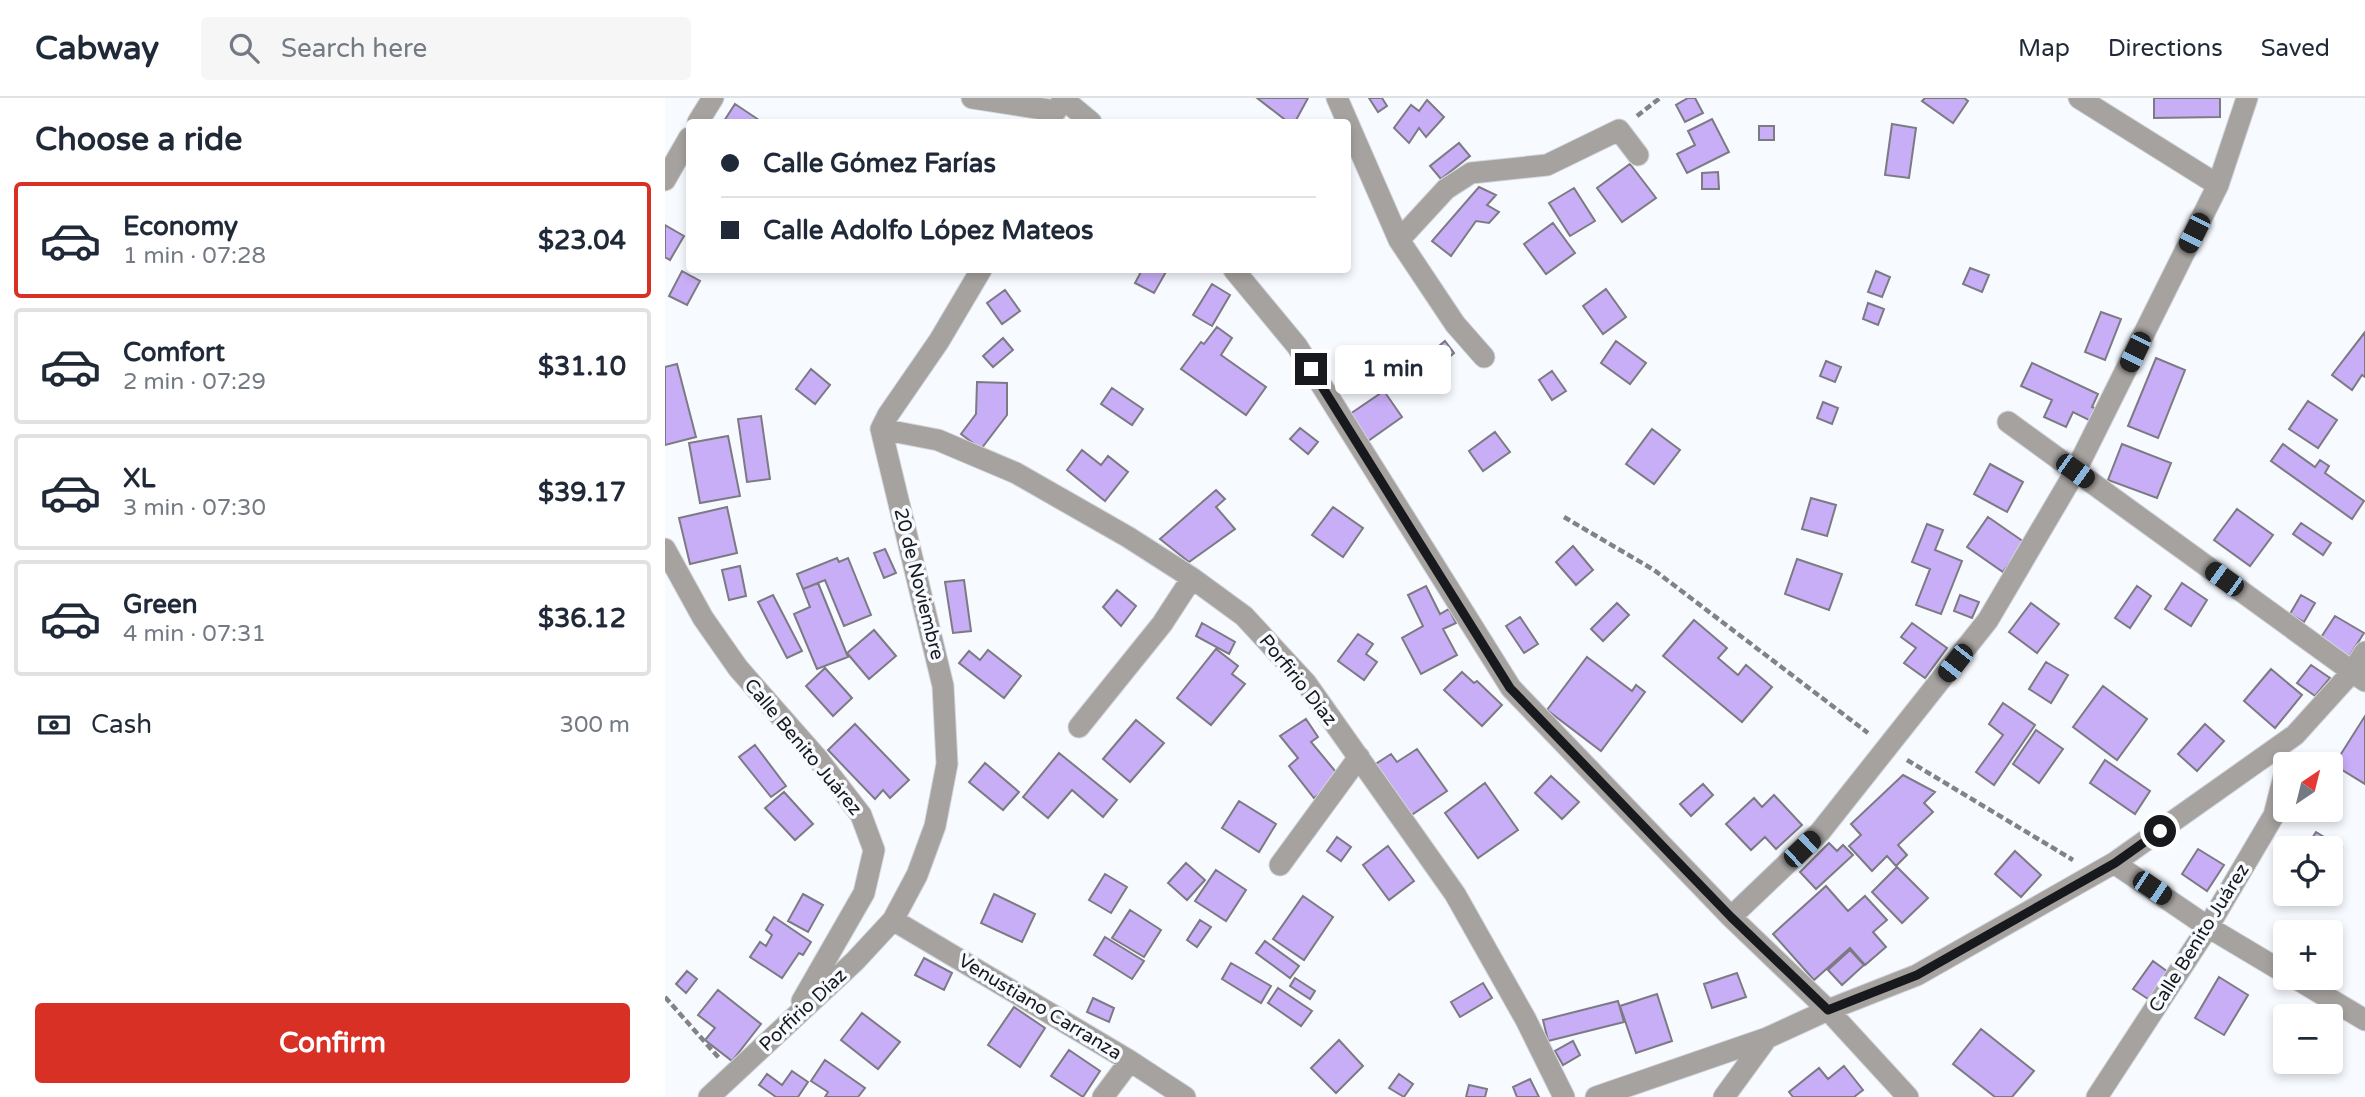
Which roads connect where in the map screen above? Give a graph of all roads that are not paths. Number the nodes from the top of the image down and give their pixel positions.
1 (713, 98) edge
2 (972, 98) edge
3 (1337, 98) edge
4 (2079, 98) edge
5 (2247, 98) edge
6 (1057, 107) edge
7 (700, 119) edge
8 (1084, 119) edge
9 (1346, 119) edge
10 (1351, 130) edge
11 (686, 143) edge
12 (1638, 155) dead end
13 (665, 180) edge
14 (2218, 185) junction
15 (1399, 240) junction
16 (979, 273) edge
17 (1236, 273) edge
18 (1484, 357) dead end
19 (2008, 422) dead end
20 (881, 429) junction
21 (2075, 471) junction
22 (665, 549) edge
23 (1192, 578) junction
24 (2365, 652) edge
25 (2361, 678) edge
26 (1079, 727) dead end
27 (2295, 735) junction
28 (2290, 752) edge
29 (1359, 757) junction
30 (2273, 817) edge
31 (2115, 863) junction
32 (1280, 865) dead end
33 (1731, 917) junction
34 (893, 920) junction
35 (2208, 927) junction
36 (2273, 966) edge
37 (2315, 990) edge
38 (1828, 1010) junction
39 (2365, 1020) edge
40 (786, 1027) junction
41 (1767, 1038) junction
42 (1129, 1061) junction
43 (709, 1097) edge
44 (1104, 1097) edge
45 (1185, 1097) edge
46 (1564, 1097) edge
47 (1596, 1097) edge
48 (1724, 1097) edge
49 (1909, 1097) edge
50 (2097, 1097) edge

1 - 7 street
2 - 6 street
3 - 9 street
4 - 14 street
5 - 14 street
6 - 8 street
10 - 15 street
11 - 13 street
12 - 15 street
14 - 21 street
15 - 18 street
16 - 20 street
17 - 33 street
19 - 21 street
20 - 23 street, Porfirio Díaz
20 - 34 street, 20 de Noviembre
21 - 25 street
21 - 33 street
22 - 40 street, Calle Benito Juárez
23 - 26 street
23 - 29 street, Porfirio Díaz
24 - 25 street
25 - 27 street
27 - 28 street
27 - 31 street
29 - 32 street
29 - 46 street, Porfirio Díaz
30 - 35 street, Calle Benito Juárez
31 - 35 street
31 - 38 street
33 - 38 street
34 - 40 street, Porfirio Díaz
34 - 42 street, Venustiano Carranza
35 - 36 street
35 - 50 street, Calle Benito Juárez
37 - 39 street
38 - 41 street
38 - 49 street
40 - 43 street, Porfirio Díaz
41 - 47 street
41 - 48 street
42 - 44 street
42 - 45 street, Venustiano Carranza

